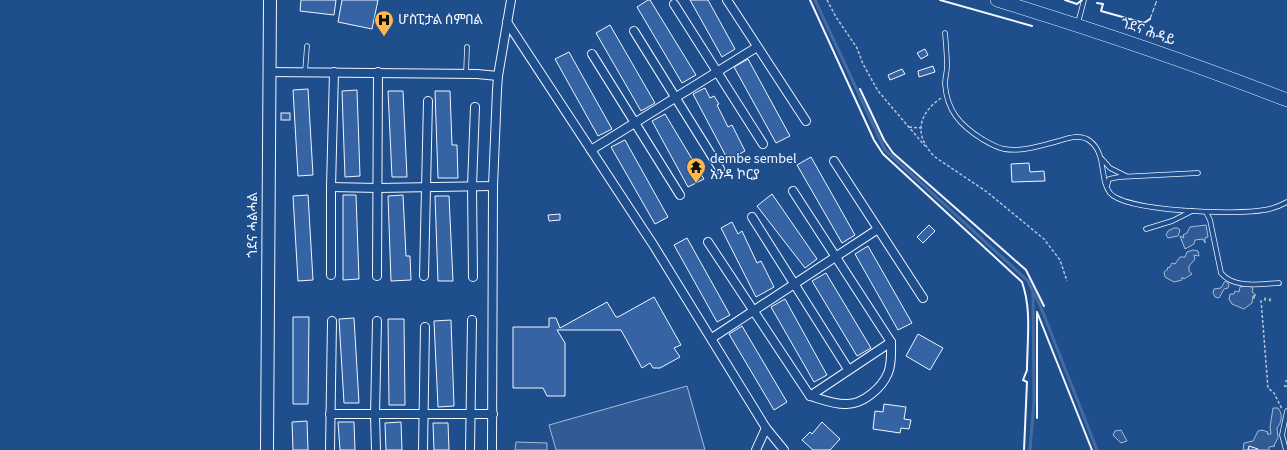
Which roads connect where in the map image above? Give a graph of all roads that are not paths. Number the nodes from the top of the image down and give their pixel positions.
1 (270, 0) edge
2 (511, 0) edge
3 (727, 0) edge
4 (997, 0) edge
5 (1084, 0) edge
6 (674, 4) dead end
7 (507, 22) junction
8 (1077, 25) junction
9 (634, 31) dead end
10 (945, 33) dead end
11 (307, 46) dead end
12 (466, 47) dead end
13 (757, 47) junction
14 (592, 54) dead end
15 (269, 72) junction
16 (305, 72) junction
17 (334, 72) junction
18 (378, 72) junction
19 (466, 74) junction
20 (717, 74) junction
21 (498, 76) junction
22 (676, 98) junction
23 (428, 100) dead end
24 (1287, 100) edge
25 (475, 107) dead end
26 (806, 120) dead end
27 (634, 123) junction
28 (763, 144) dead end
29 (591, 150) junction
30 (1101, 159) junction
31 (834, 161) dead end
32 (720, 169) dead end
33 (1198, 173) dead end
34 (1128, 176) junction
35 (472, 186) junction
36 (493, 186) junction
37 (1107, 186) junction
38 (331, 187) junction
39 (378, 188) junction
40 (426, 188) junction
41 (793, 191) dead end
42 (680, 195) dead end
43 (1287, 202) edge
44 (1193, 211) junction
45 (1206, 212) junction
46 (1211, 212) junction
47 (752, 217) dead end
48 (1210, 220) junction
49 (878, 229) junction
50 (1146, 229) dead end
51 (708, 242) dead end
52 (836, 257) junction
53 (331, 274) dead end
54 (377, 276) dead end
55 (424, 276) dead end
56 (473, 277) dead end
57 (1280, 283) dead end
58 (795, 284) junction
59 (923, 298) dead end
60 (753, 312) junction
61 (472, 320) dead end
62 (377, 321) dead end
63 (332, 322) dead end
64 (426, 327) dead end
65 (712, 338) junction
66 (891, 342) junction
67 (848, 369) junction
68 (810, 396) junction
69 (1286, 412) edge
70 (330, 414) junction
71 (423, 414) junction
72 (471, 414) junction
73 (493, 414) junction
74 (375, 415) junction
75 (766, 428) junction
76 (267, 450) edge
77 (330, 450) edge
78 (376, 450) edge
79 (423, 450) edge
80 (470, 450) edge
81 (492, 450) edge
82 (756, 450) edge
83 (784, 450) edge
84 (1286, 450) edge

1 - 15 street, ጎደና ሓልሓል
2 - 7 street
3 - 13 street
4 - 8 main road, ጎደና ሕዳይ
5 - 8 lane
6 - 20 street
7 - 21 street
7 - 29 street
8 - 24 main road, ጎደና ሕዳይ
9 - 22 street
10 - 30 lane
11 - 16 lane
12 - 19 lane
13 - 20 street
13 - 26 street
14 - 27 street
15 - 16 street
15 - 76 street, ጎደና ሓልሓል
16 - 17 street
17 - 18 street
17 - 38 street
18 - 19 street
18 - 39 street
19 - 21 street
20 - 22 street
20 - 28 street
21 - 36 street
22 - 27 street
22 - 32 street
23 - 40 street
25 - 35 street
27 - 29 street
27 - 42 street
29 - 65 street
30 - 34 lane
30 - 37 lane
31 - 49 street
33 - 34 lane
34 - 37 lane
35 - 36 street
35 - 40 street
35 - 56 street
36 - 73 street
37 - 44 lane
38 - 39 street
38 - 53 street
39 - 40 street
39 - 54 street
40 - 55 street
41 - 52 street
43 - 46 lane
44 - 45 lane
44 - 50 lane
45 - 46 lane
45 - 48 lane
46 - 48 lane
47 - 58 street
48 - 57 lane
49 - 52 street
49 - 59 street
51 - 60 street
52 - 58 street
52 - 66 street
58 - 60 street
58 - 67 street
60 - 65 street
60 - 68 street
61 - 72 street
62 - 74 street
63 - 70 street
64 - 71 street
65 - 75 street
66 - 67 street
66 - 68 street
67 - 68 street
69 - 84 lane
70 - 74 street
70 - 77 street
71 - 72 street
71 - 74 street
71 - 79 street
72 - 73 street
72 - 80 street
73 - 81 street
74 - 78 street
75 - 82 street
75 - 83 street

